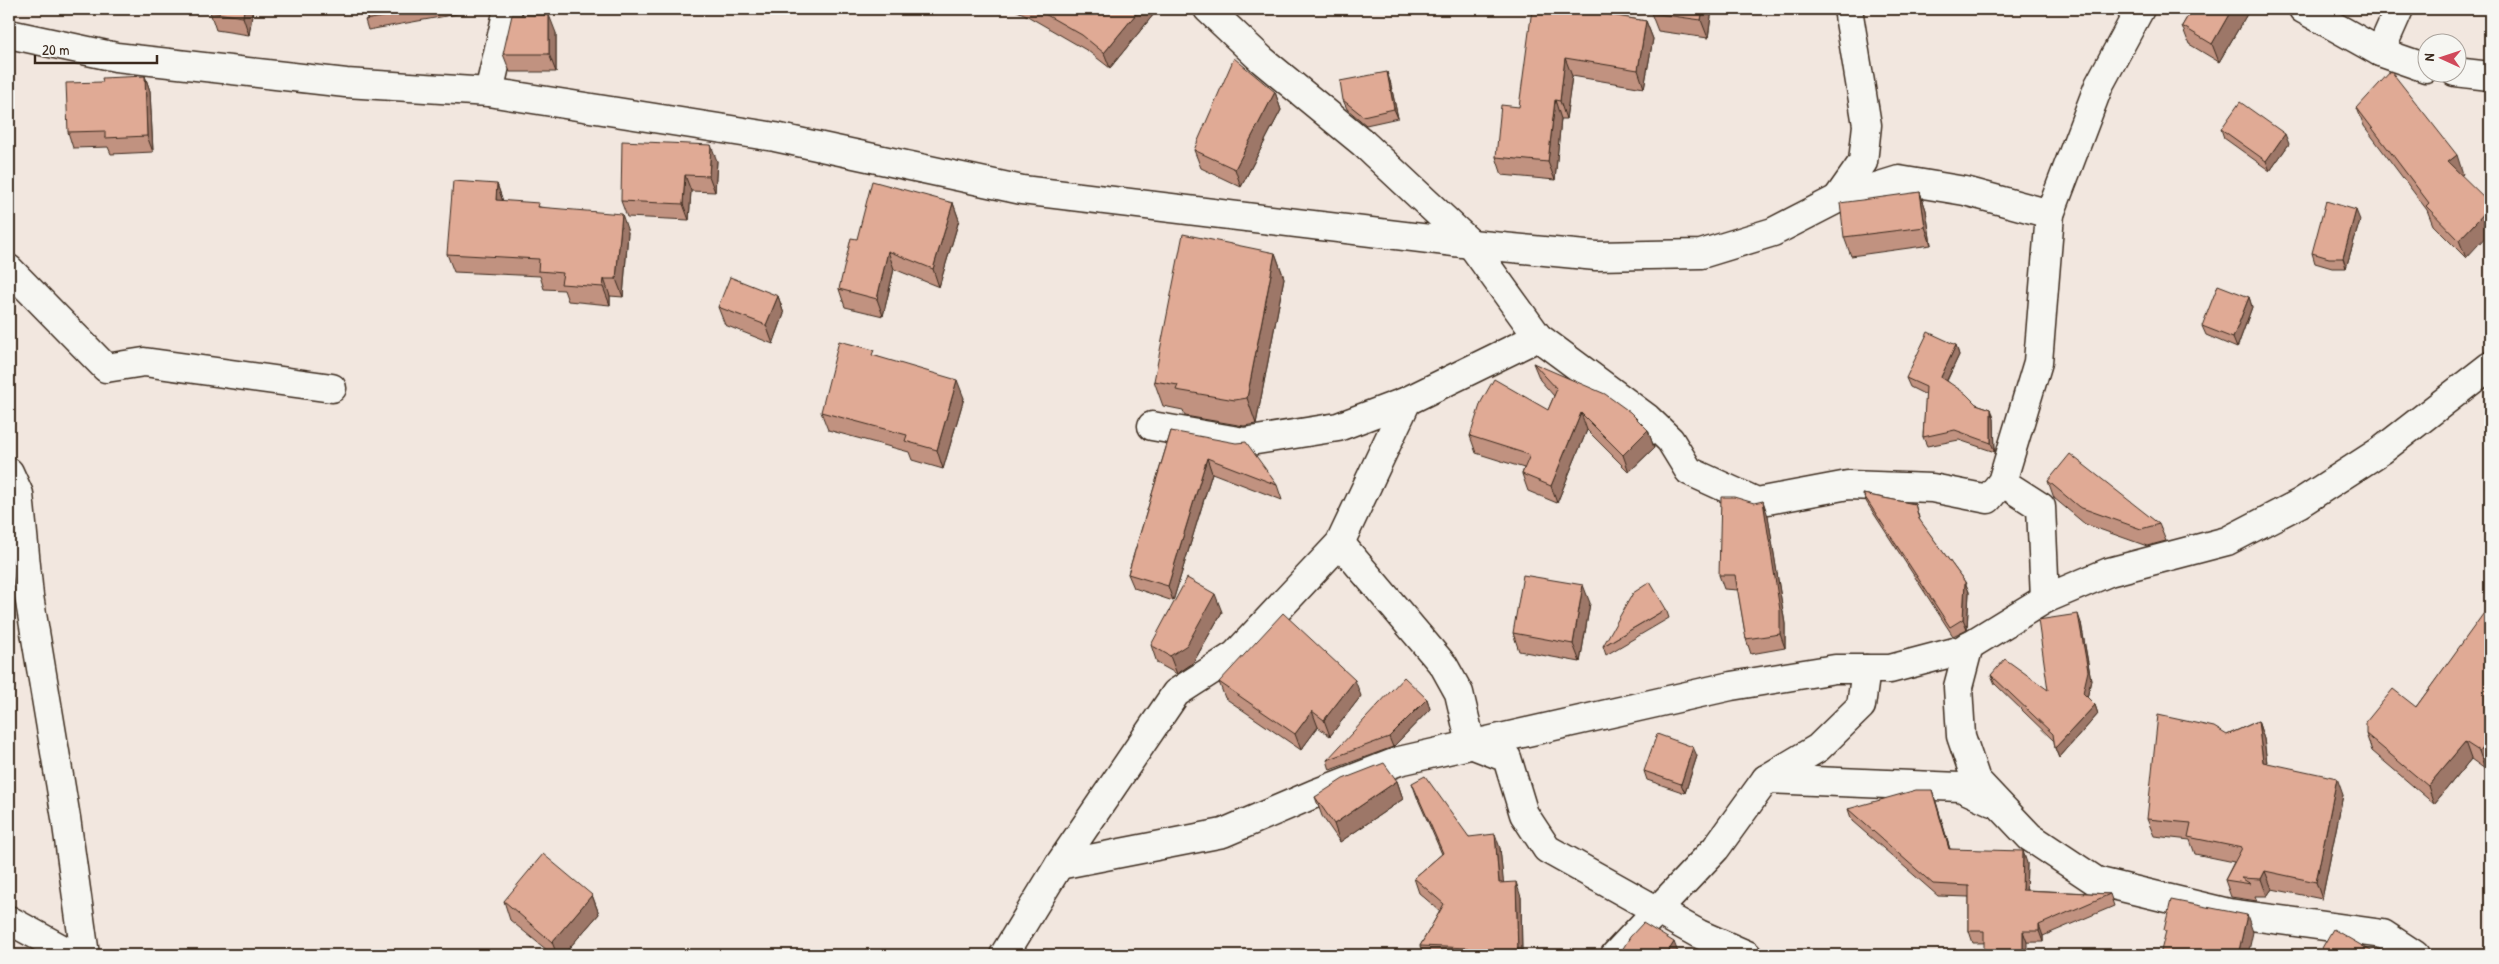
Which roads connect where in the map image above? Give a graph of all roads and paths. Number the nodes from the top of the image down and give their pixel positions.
1 (508, 9) edge
2 (1208, 9) edge
3 (1848, 9) edge
4 (2140, 9) edge
5 (2303, 9) edge
6 (2399, 9) edge
7 (9, 34) edge
8 (2380, 52) junction
9 (2416, 65) edge
10 (2466, 73) edge
11 (2490, 76) edge
12 (489, 92) junction
13 (1837, 198) junction
14 (2050, 214) junction
15 (1471, 244) junction
16 (9, 268) edge
17 (1538, 337) junction
18 (2490, 368) edge
19 (332, 388) dead end
20 (1407, 401) junction
21 (1152, 426) dead end
22 (9, 472) edge
23 (2002, 482) junction
24 (1340, 543) junction
25 (2045, 599) junction
26 (1969, 646) junction
27 (1866, 669) junction
28 (1471, 744) junction
29 (1766, 779) junction
30 (2001, 806) junction
31 (1059, 865) junction
32 (1659, 911) junction
33 (9, 920) edge
34 (73, 955) edge
35 (85, 955) edge
36 (1004, 955) edge
37 (1615, 955) edge
38 (1747, 955) edge
39 (2415, 955) edge

1 - 12 street
2 - 15 street
3 - 13 street
4 - 14 street
5 - 8 street
6 - 8 street
7 - 12 street
8 - 9 street
10 - 11 street
12 - 15 street
13 - 14 street
13 - 15 street
14 - 23 street
15 - 17 street
16 - 19 street
17 - 20 street
17 - 23 street
18 - 25 street
20 - 21 street
20 - 24 street
22 - 35 street
23 - 25 street
24 - 28 street
24 - 31 street
25 - 26 street
26 - 27 street
26 - 30 street
27 - 28 street
27 - 29 street
28 - 31 street
28 - 32 street
29 - 30 street
29 - 32 street
30 - 39 street
31 - 36 street
32 - 37 street
32 - 38 street
33 - 34 street

